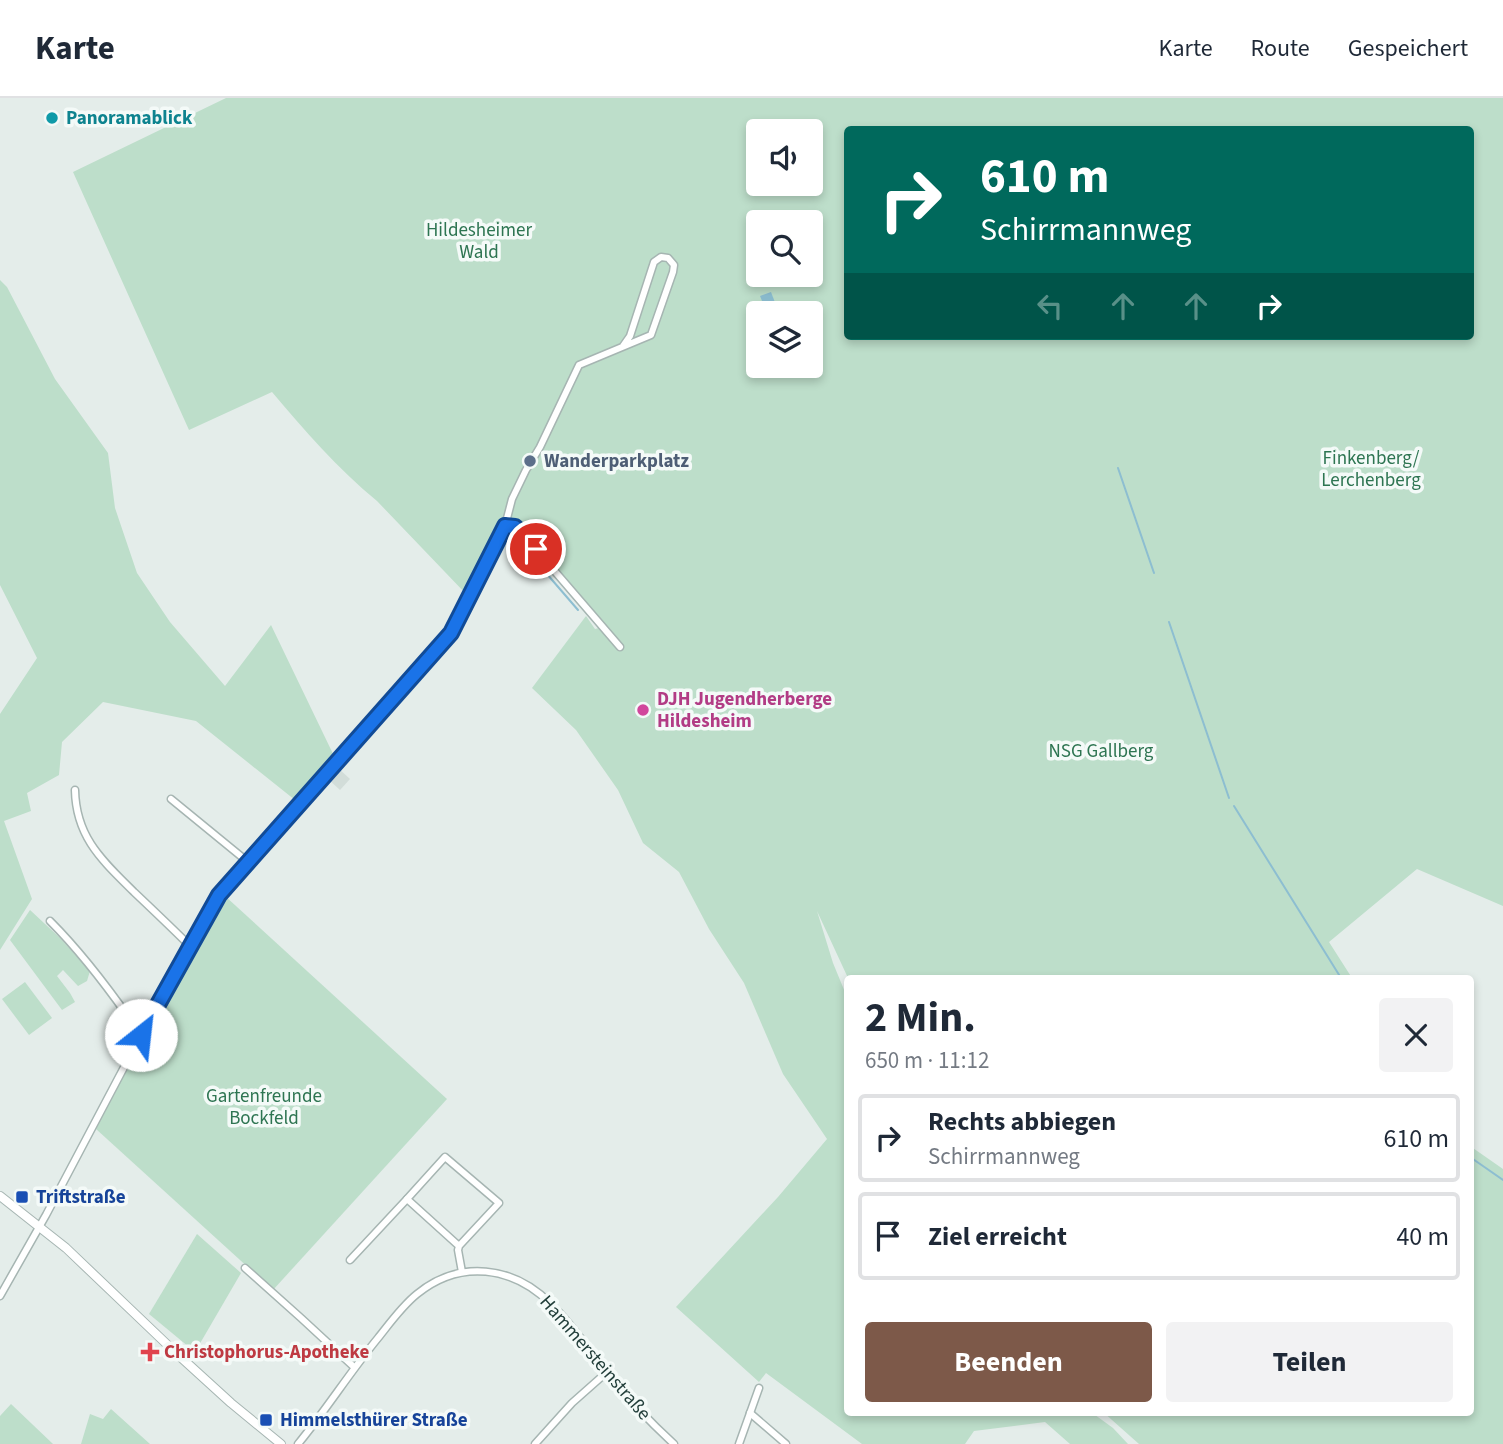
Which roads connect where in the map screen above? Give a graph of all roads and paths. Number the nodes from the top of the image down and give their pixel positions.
1 (623, 346) junction
2 (505, 526) junction
3 (620, 646) dead end
4 (75, 790) dead end
5 (171, 799) dead end
6 (248, 862) junction
7 (50, 921) dead end
8 (190, 946) junction
9 (141, 1035) junction
10 (0, 1196) edge
11 (407, 1199) junction
12 (40, 1226) junction
13 (459, 1246) junction
14 (350, 1260) dead end
15 (245, 1268) dead end
16 (462, 1272) junction
17 (0, 1296) edge
18 (354, 1367) junction
19 (607, 1372) junction
20 (760, 1388) dead end
21 (750, 1413) junction
22 (281, 1444) edge
23 (298, 1444) edge
24 (534, 1444) edge
25 (674, 1444) edge
26 (739, 1444) edge
27 (786, 1444) edge

1 - 1 street
1 - 2 street
2 - 3 street
2 - 6 street
4 - 8 street
5 - 6 street
6 - 8 street
7 - 9 street
8 - 9 street
9 - 12 street
10 - 12 street
11 - 13 street
11 - 13 street
11 - 14 street
12 - 17 street
12 - 22 street
13 - 16 street
15 - 18 street
16 - 18 street, Hammersteinstraße
16 - 19 street, Hammersteinstraße
18 - 23 street, Hammersteinstraße
19 - 24 street
19 - 25 street, Hammersteinstraße
20 - 21 street
21 - 26 street
21 - 27 street

